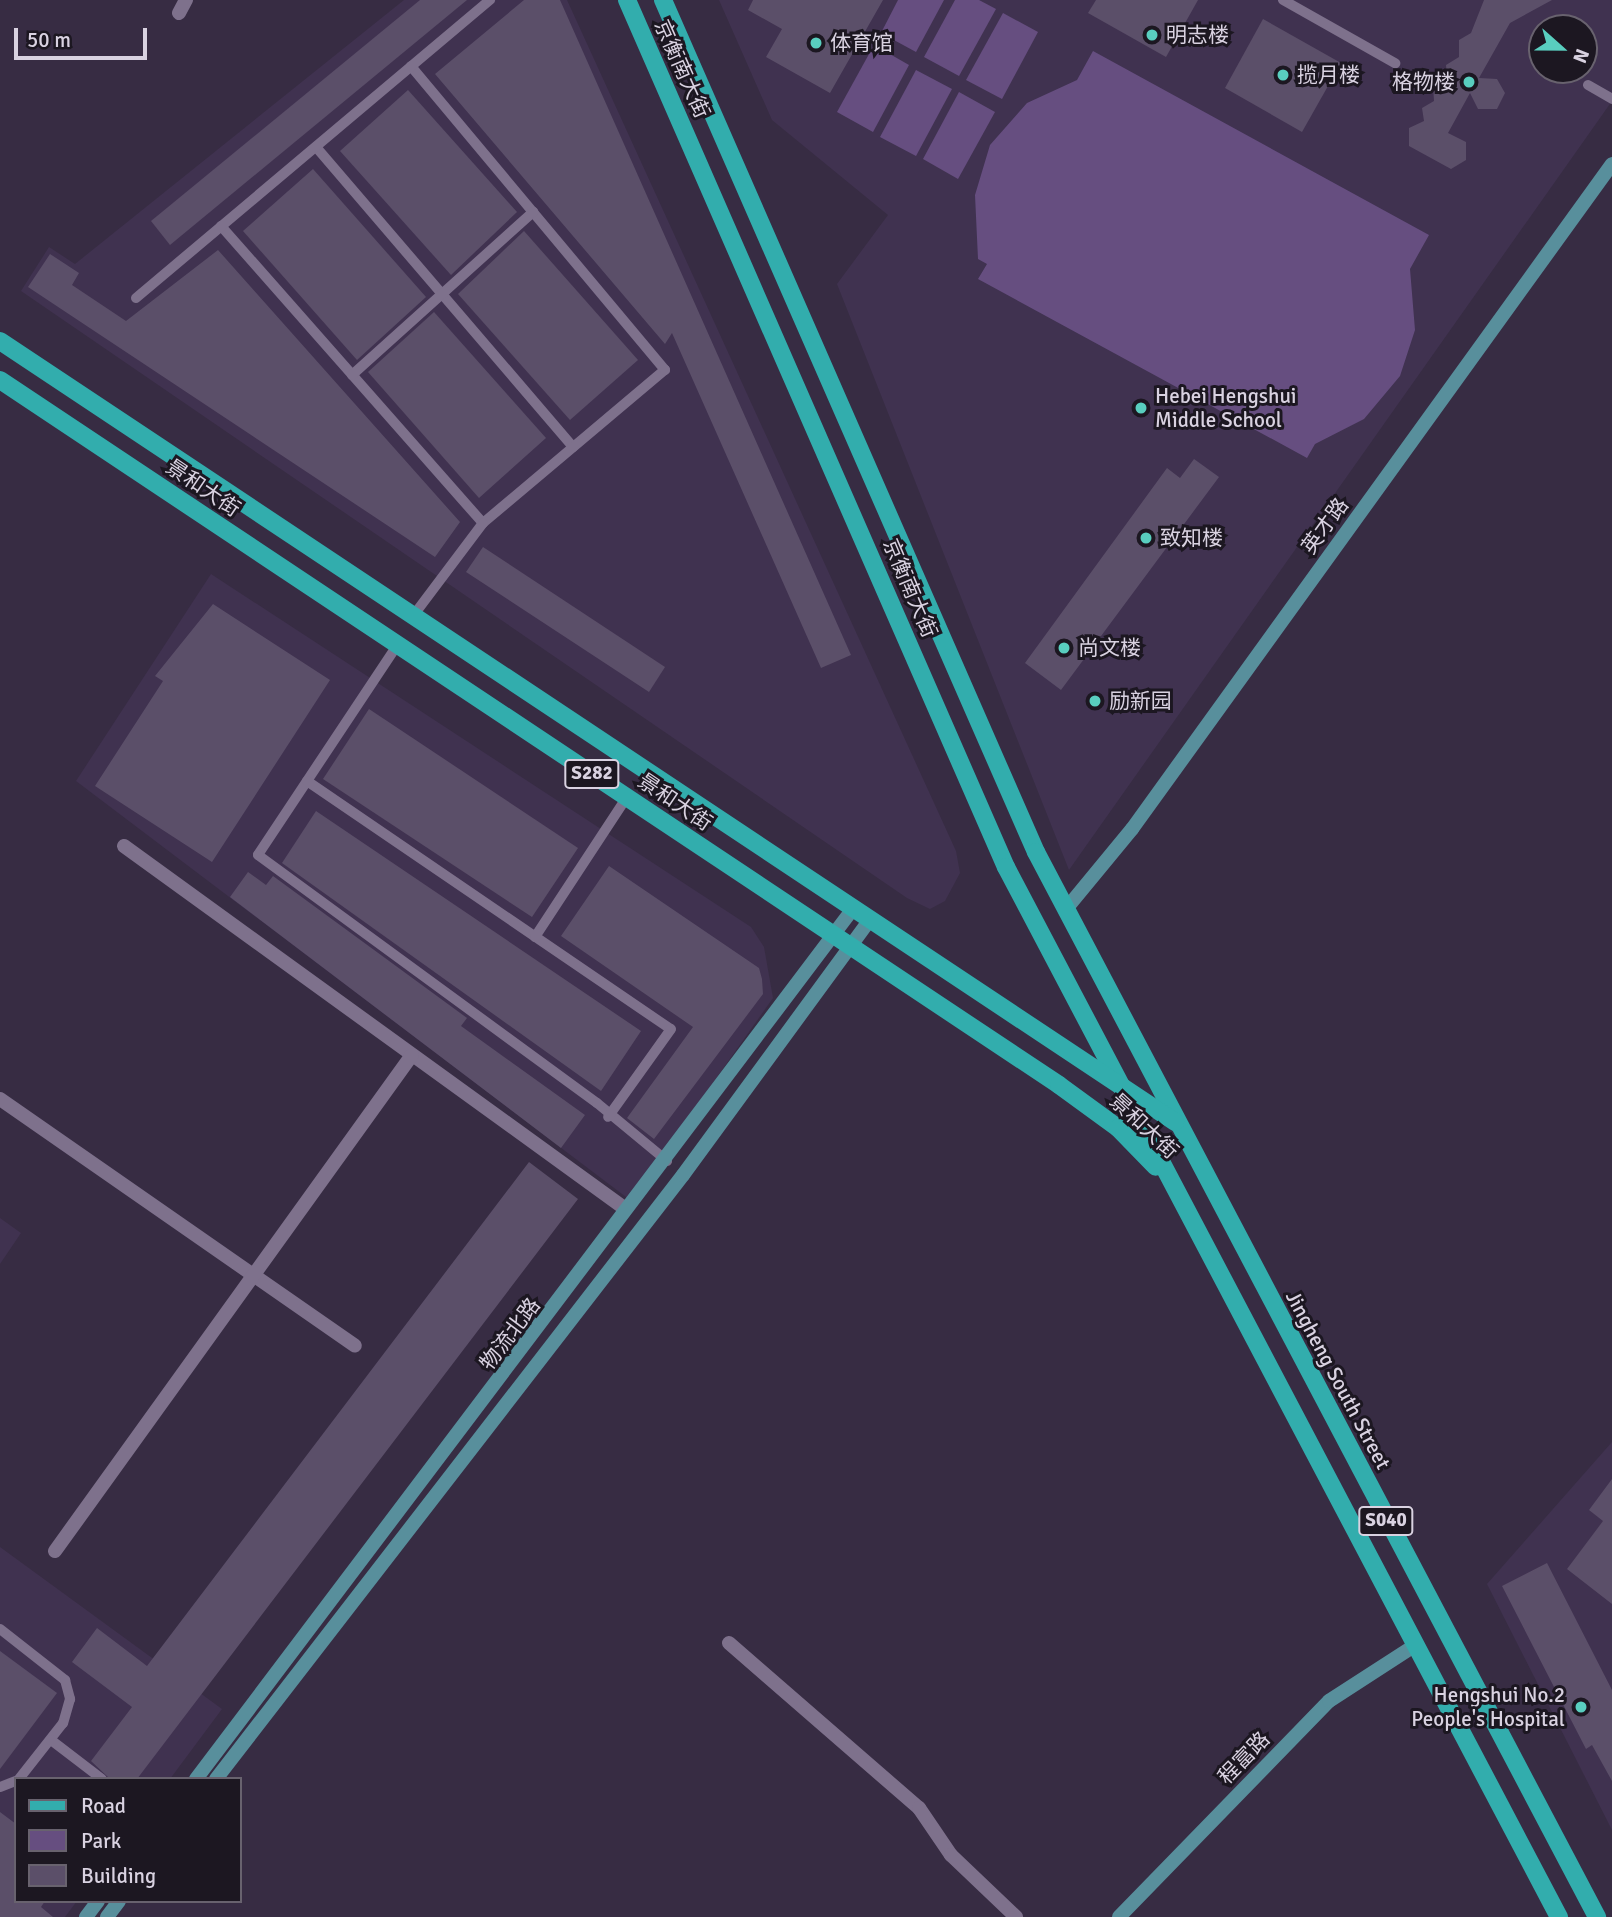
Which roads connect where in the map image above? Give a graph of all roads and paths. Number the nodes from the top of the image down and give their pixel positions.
1 (489, 0) edge
2 (627, 0) edge
3 (663, 0) edge
4 (1283, 0) edge
5 (1395, 63) dead end
6 (411, 66) junction
7 (1588, 85) dead end
8 (1612, 99) edge
9 (316, 147) junction
10 (1612, 164) edge
11 (533, 212) junction
12 (221, 226) junction
13 (442, 294) junction
14 (136, 298) dead end
15 (0, 341) edge
16 (352, 375) junction
17 (0, 380) edge
18 (573, 447) junction
19 (483, 523) junction
20 (413, 616) junction
21 (398, 644) junction
22 (307, 781) junction
23 (627, 797) junction
24 (124, 846) dead end
25 (1066, 909) junction
26 (852, 910) junction
27 (869, 921) junction
28 (833, 936) junction
29 (536, 937) junction
30 (851, 947) junction
31 (412, 1055) junction
32 (1121, 1086) junction
33 (0, 1099) edge
34 (608, 1117) junction
35 (1178, 1124) junction
36 (667, 1161) junction
37 (1172, 1184) junction
38 (624, 1208) dead end
39 (253, 1275) junction
40 (355, 1346) dead end
41 (55, 1551) dead end
42 (0, 1629) edge
43 (729, 1643) dead end
44 (1414, 1646) junction
45 (51, 1741) junction
46 (20, 1777) edge
47 (99, 1777) edge
48 (198, 1777) edge
49 (218, 1777) edge
50 (118, 1903) edge
51 (107, 1917) edge
52 (1016, 1917) edge
53 (1119, 1917) edge
54 (1559, 1917) edge
55 (1597, 1917) edge

1 - 6 lane
2 - 32 main road, 京衡南大街
3 - 25 main road, 京衡南大街
4 - 5 lane
6 - 9 lane
6 - 11 lane
7 - 8 lane
9 - 12 lane
9 - 13 lane
10 - 25 street, 英才路
11 - 13 lane
11 - 18 lane
12 - 14 lane
12 - 16 lane
13 - 16 lane
13 - 18 lane
15 - 20 main road, 景和大街 / S282
16 - 19 lane
17 - 21 main road, 景和大街 / S282
18 - 19 lane
19 - 20 lane
20 - 26 main road, 景和大街 / S282
21 - 22 lane
21 - 23 main road, 景和大街 / S282
22 - 29 lane
22 - 34 lane
23 - 28 main road, 景和大街 / S282
23 - 29 lane
24 - 31 street
25 - 35 main road, 京衡南大街
26 - 27 main road, 景和大街 / S282
26 - 28 street, 物流北路
27 - 30 street, 物流北路
27 - 32 main road, 景和大街 / S282
28 - 30 main road, 景和大街 / S282
28 - 36 street, 物流北路
29 - 34 lane
30 - 37 main road, 景和大街 / S282
30 - 49 street, 物流北路
31 - 38 street
31 - 39 street
32 - 35 main road, 景和大街 / S282
32 - 37 main road, 京衡南大街
33 - 39 street
34 - 36 lane
35 - 55 main road, Jingheng South Street / S040
36 - 48 street, 物流北路
37 - 44 main road, S040
39 - 40 street
39 - 41 street
42 - 45 lane
43 - 52 street
44 - 53 street, 程富路
44 - 54 main road, S040
45 - 46 lane
45 - 47 lane
50 - 51 street

